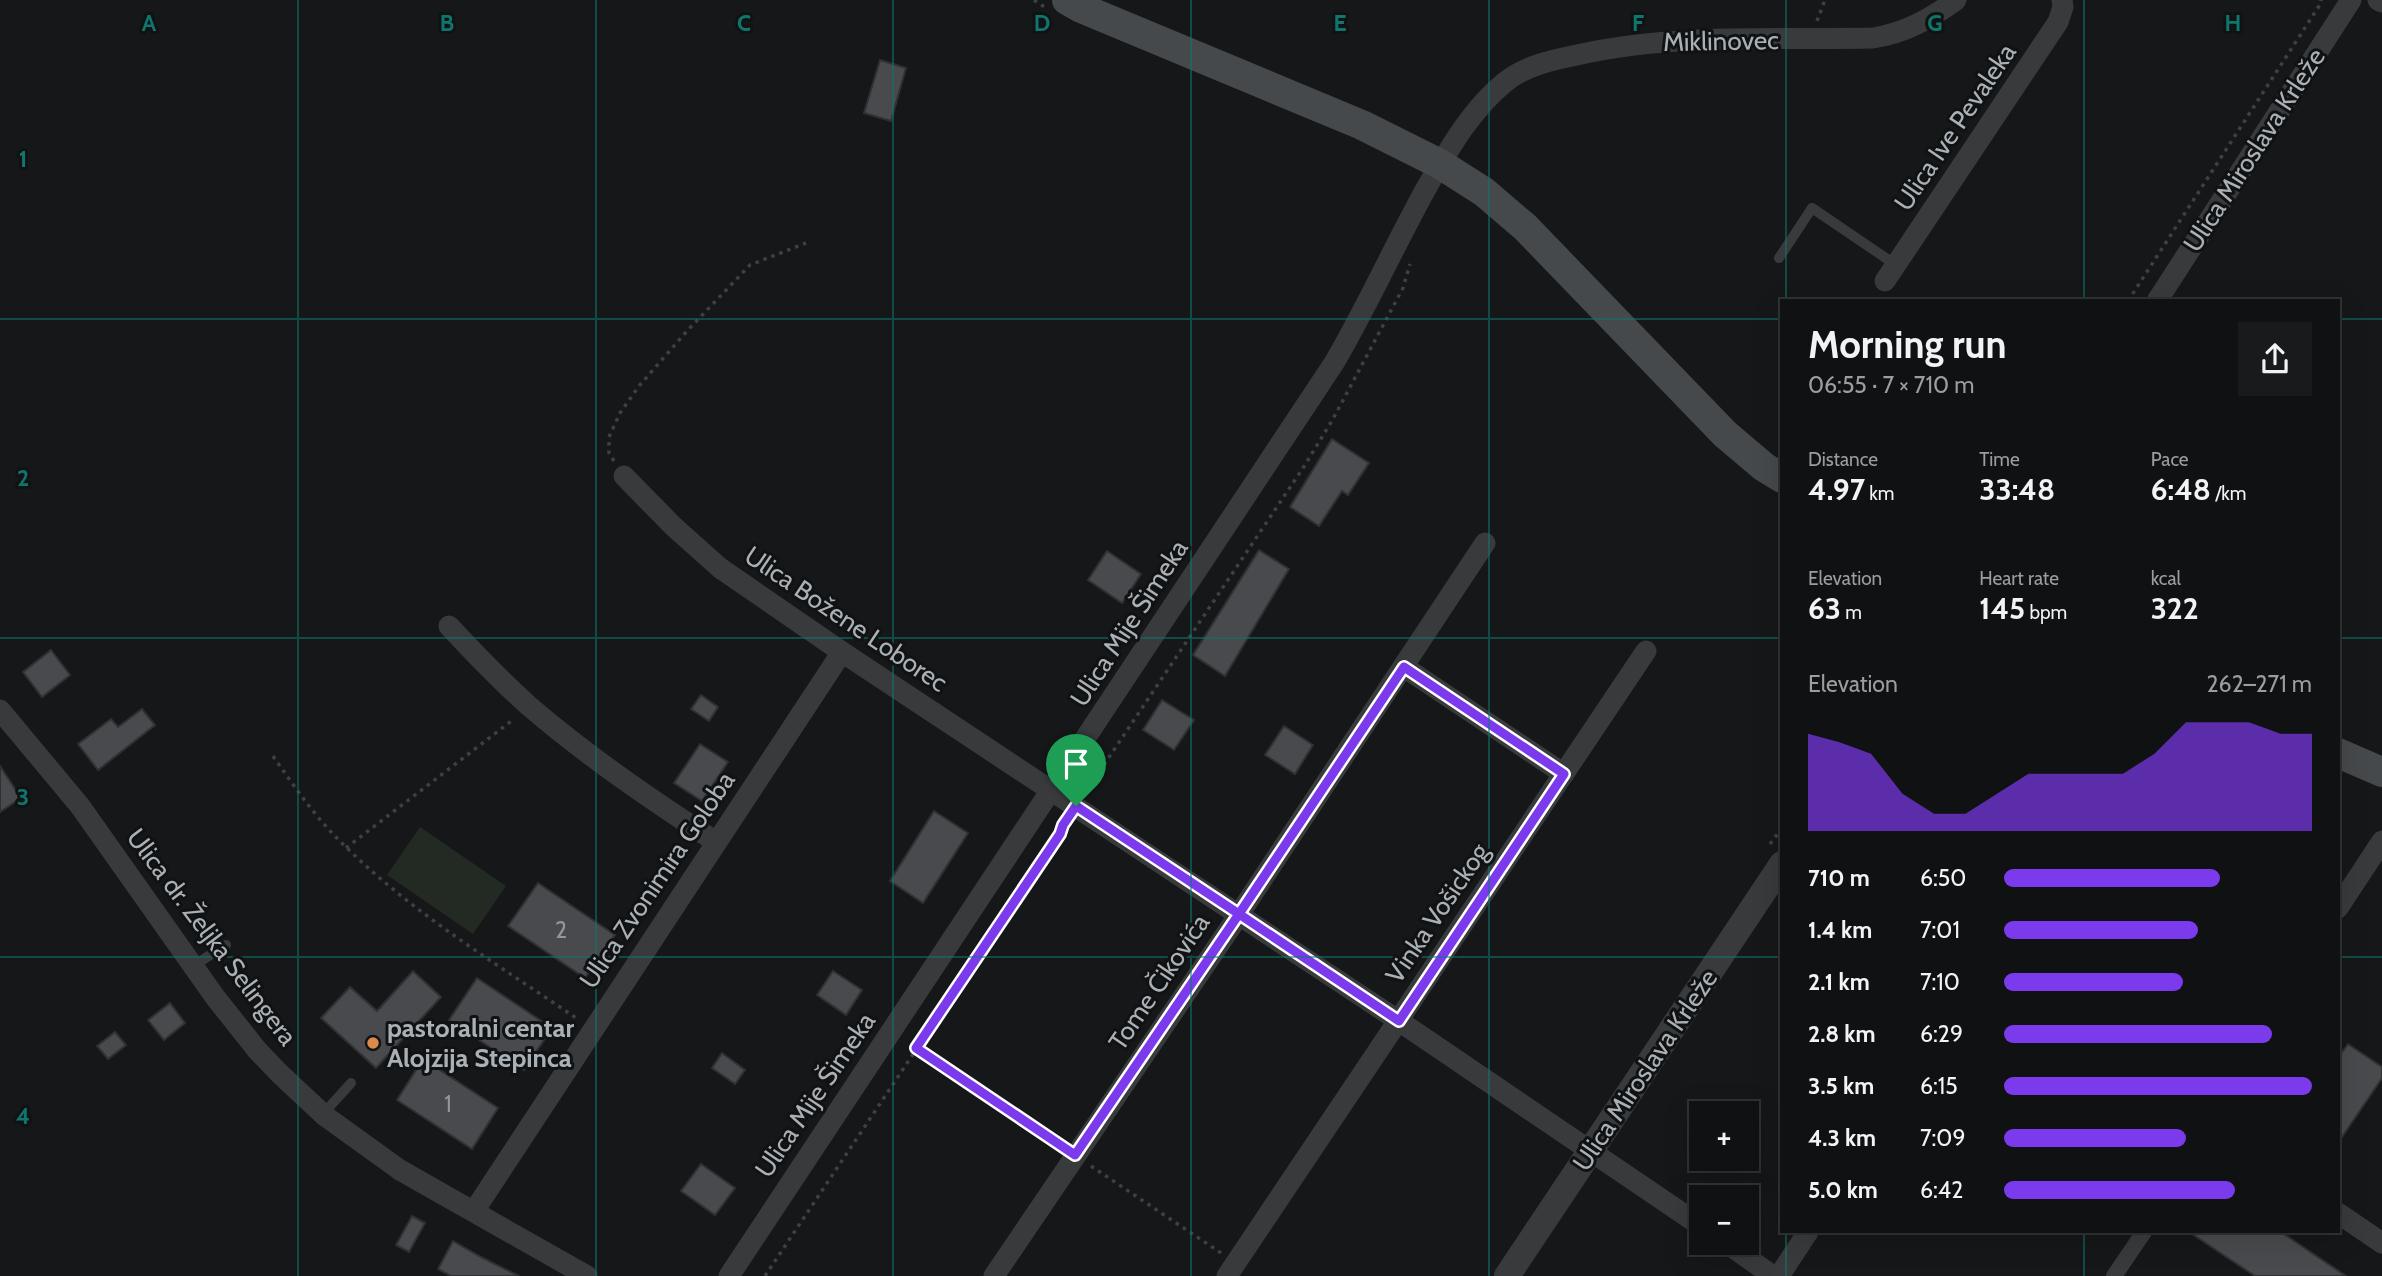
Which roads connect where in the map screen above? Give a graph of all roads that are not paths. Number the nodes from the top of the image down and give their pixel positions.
1 (1067, 0) edge
2 (1956, 0) edge
3 (2062, 0) edge
4 (2351, 0) edge
5 (1440, 164) junction
6 (1779, 258) dead end
7 (1891, 273) joint
8 (2158, 299) edge
9 (624, 475) road end
10 (1780, 477) edge
11 (1485, 544) dead end
12 (449, 626) dead end
13 (1646, 651) dead end
14 (842, 652) junction
15 (1404, 667) junction
16 (0, 710) edge
17 (2340, 754) edge
18 (2382, 772) edge
19 (1564, 774) junction
20 (1052, 790) junction
21 (2382, 841) edge
22 (716, 842) junction
23 (1780, 867) edge
24 (2340, 905) edge
25 (1239, 914) junction
26 (226, 945) dead end
27 (193, 966) junction
28 (1399, 1021) junction
29 (351, 1083) dead end
30 (323, 1114) junction
31 (1591, 1151) junction
32 (474, 1211) junction
33 (2340, 1214) edge
34 (1689, 1218) edge
35 (1807, 1233) edge
36 (2143, 1233) edge
37 (2382, 1243) edge
38 (1743, 1255) edge
39 (1231, 1269) edge
40 (587, 1276) edge
41 (729, 1276) edge
42 (994, 1276) edge
43 (1507, 1276) edge
44 (1773, 1276) edge
45 (1779, 1276) edge
46 (2114, 1276) edge

1 - 5 main road
2 - 5 street, Miklinovec
3 - 7 street, Ulica Ive Pevaleka
4 - 8 street, Ulica Miroslava Krleže
5 - 10 main road
5 - 20 street, Ulica Mije Šimeka
6 - 7 lane
9 - 14 street, Ulica Božene Loborec
11 - 15 street, Tome Čikovića
12 - 22 street
13 - 19 street, Vinka Vošickog
14 - 20 street, Ulica Božene Loborec
14 - 22 street, Ulica Zvonimira Goloba
15 - 19 street
15 - 25 street, Tome Čikovića
16 - 27 street, Ulica dr. Željka Selingera
17 - 18 main road
19 - 28 street, Vinka Vošickog
20 - 25 street, Ulica Božene Loborec
20 - 41 street, Ulica Mije Šimeka
21 - 24 street
22 - 32 street, Ulica Zvonimira Goloba
23 - 31 street, Ulica Miroslava Krleže
25 - 28 street, Ulica Božene Loborec
25 - 42 street, Tome Čikovića
26 - 27 lane
27 - 30 street, Ulica dr. Željka Selingera
28 - 31 street, Ulica Božene Loborec
28 - 39 street, Vinka Vošickog
29 - 30 lane
30 - 32 street, Ulica dr. Željka Selingera
31 - 34 street, Ulica Božene Loborec
31 - 43 street, Ulica Miroslava Krleže
32 - 40 street, Ulica dr. Željka Selingera
33 - 37 street
35 - 45 street
36 - 46 street
38 - 44 street

